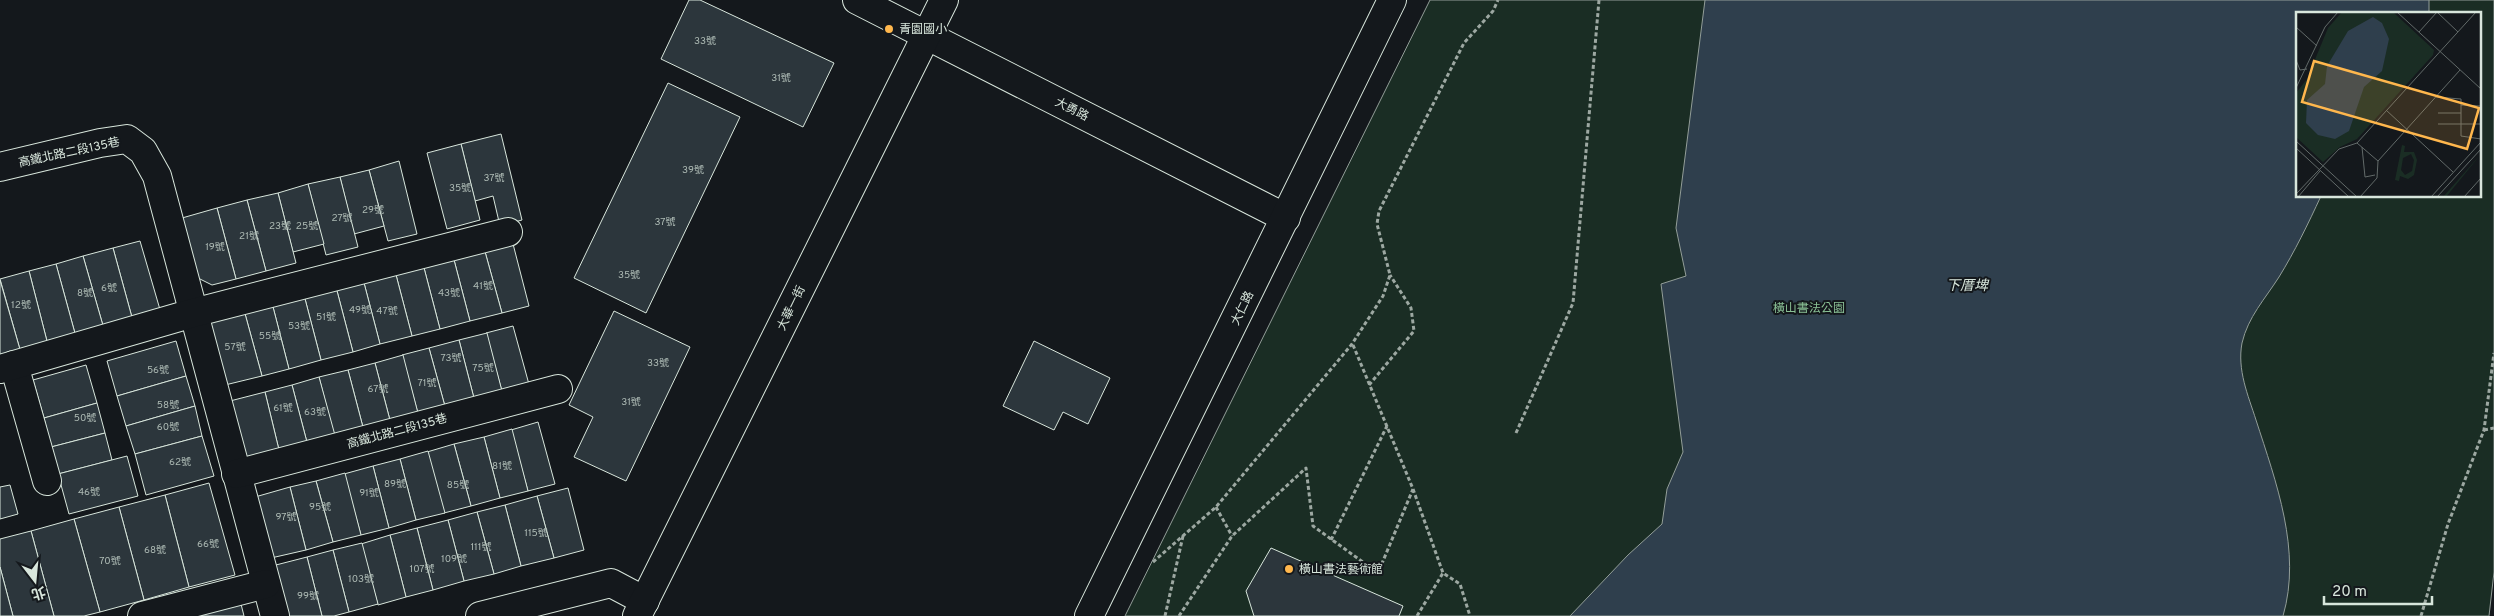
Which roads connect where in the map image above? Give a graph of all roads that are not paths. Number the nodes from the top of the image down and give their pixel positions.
1 (857, 0) edge
2 (944, 0) edge
3 (1392, 0) edge
4 (926, 35) junction
5 (0, 167) edge
6 (1286, 218) junction
7 (508, 232) dead end
8 (193, 313) junction
9 (7, 367) edge
10 (558, 389) dead end
11 (236, 474) junction
12 (47, 481) dead end
13 (266, 584) junction
14 (641, 609) edge
15 (142, 616) edge
16 (275, 616) edge
17 (480, 616) edge
18 (1089, 616) edge

1 - 4 street, 大勇路
2 - 4 street, 大華一街
3 - 6 street, 大仁路
4 - 6 street, 大勇路
4 - 14 street, 大華一街
5 - 8 street, 高鐵北路二段135巷
6 - 18 street, 大仁路
7 - 8 street
8 - 9 street
8 - 11 street, 高鐵北路二段135巷
9 - 12 street
10 - 11 street, 高鐵北路二段135巷
11 - 13 street, 高鐵北路二段135巷
13 - 15 street
13 - 16 street, 高鐵北路二段135巷
14 - 17 street

